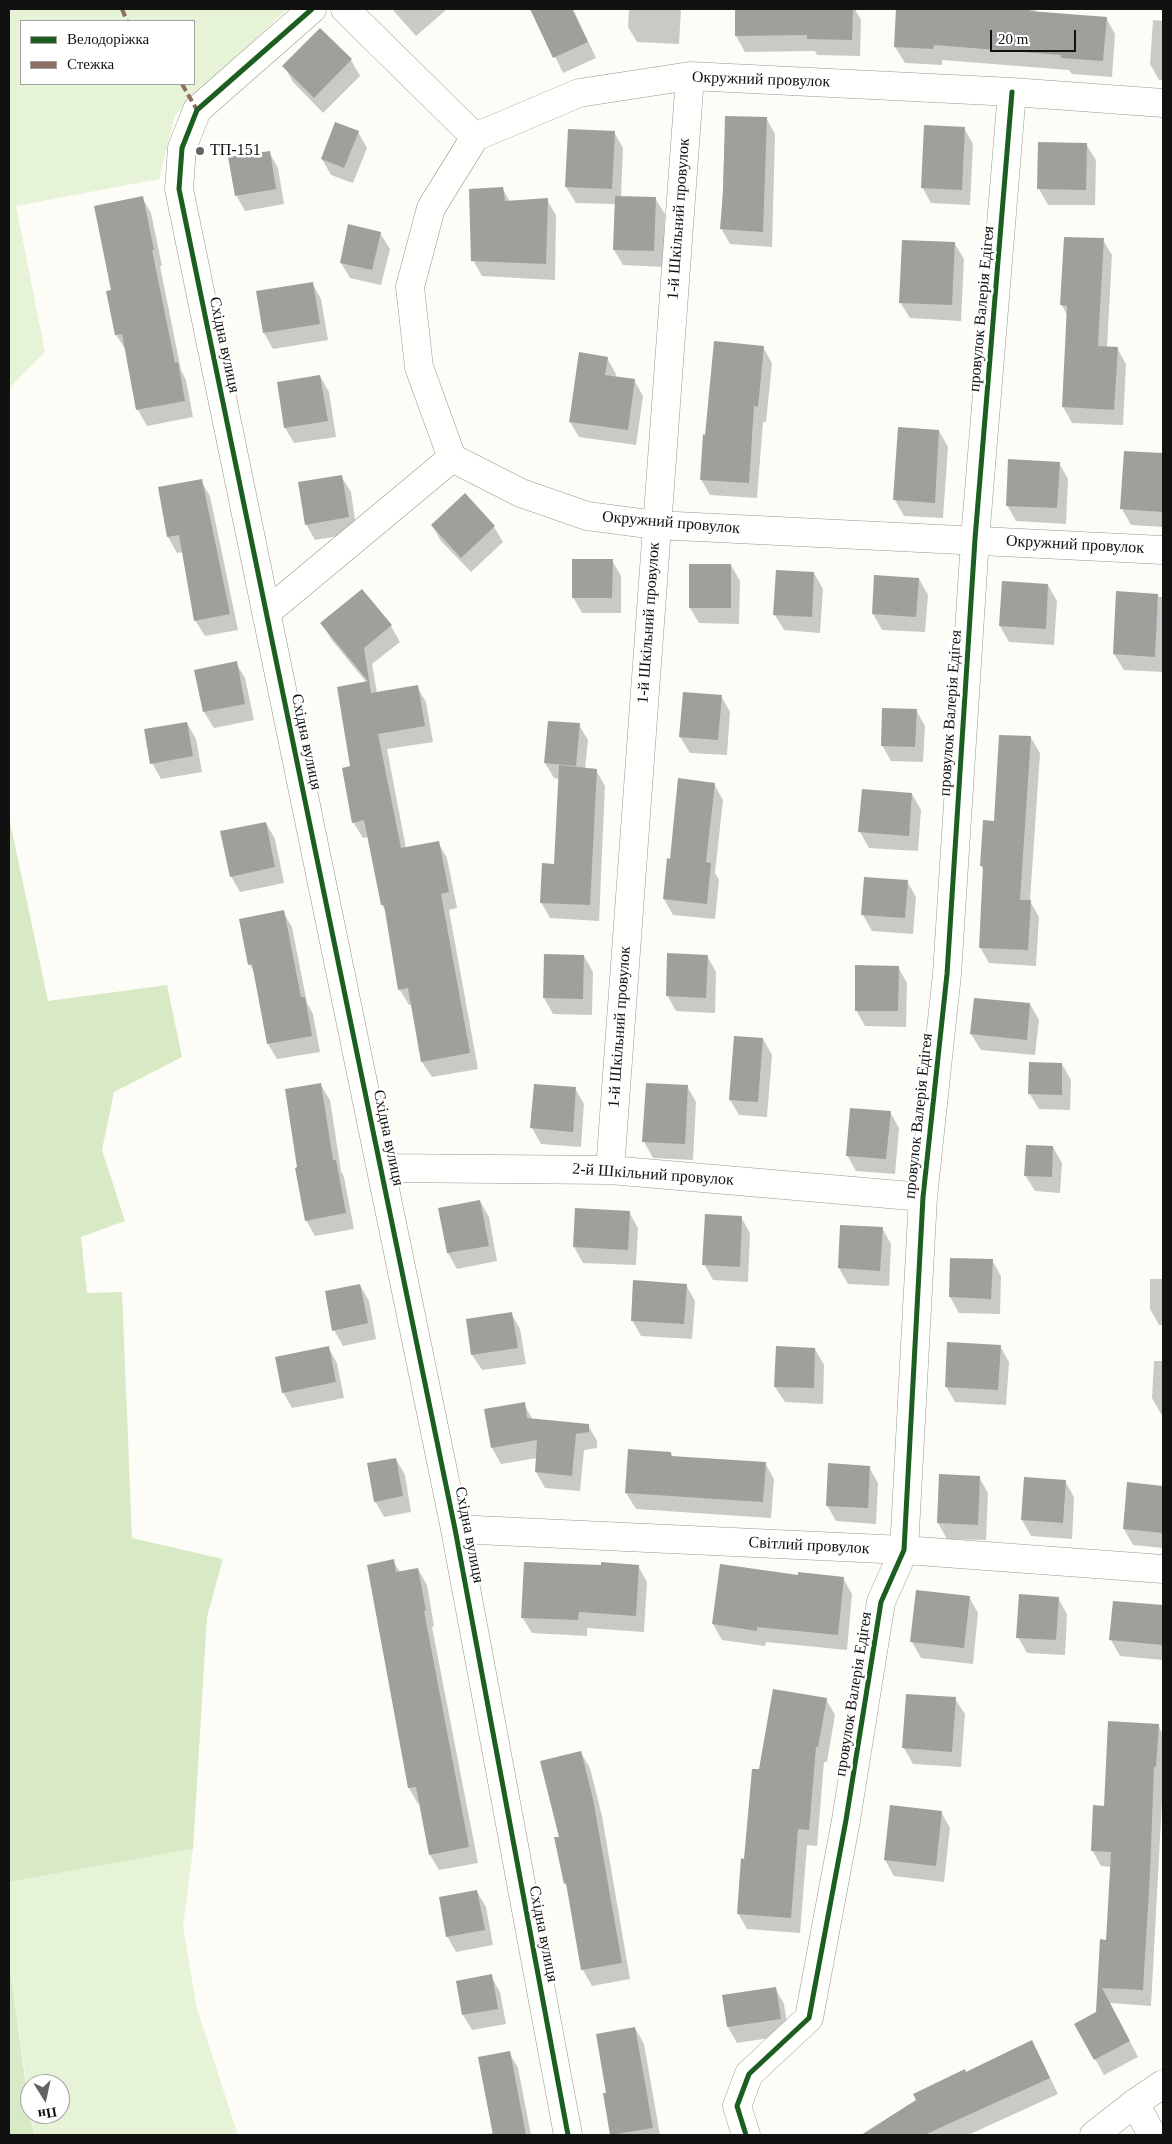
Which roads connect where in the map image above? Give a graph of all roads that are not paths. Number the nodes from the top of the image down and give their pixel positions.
1 (312, 9) edge
2 (345, 9) edge
3 (690, 76) junction
4 (1012, 92) junction
5 (1163, 103) edge
6 (475, 137) junction
7 (452, 458) junction
8 (656, 525) junction
9 (975, 539) junction
10 (1163, 550) edge
11 (267, 612) junction
12 (381, 1168) junction
13 (610, 1170) junction
14 (923, 1197) junction
15 (455, 1529) junction
16 (904, 1550) junction
17 (1163, 1570) edge
18 (1163, 2084) edge
19 (1135, 2102) junction
20 (568, 2135) edge
21 (746, 2135) edge
22 (1094, 2135) edge
23 (1152, 2135) edge

1 - 11 street, Східна вулиця
2 - 6 street
3 - 4 street, Окружний провулок
3 - 6 street, Окружний провулок
3 - 8 street, 1-й Шкільний провулок
4 - 5 street, Окружний провулок
4 - 9 street, провулок Валерія Едігея
6 - 7 street
7 - 8 street, Окружний провулок
7 - 11 street
8 - 9 street, Окружний провулок
8 - 13 street, 1-й Шкільний провулок
9 - 10 street, Окружний провулок
9 - 14 street, провулок Валерія Едігея
11 - 12 street, Східна вулиця
12 - 13 street, 2-й Шкільний провулок
12 - 15 street, Східна вулиця
13 - 14 street, 2-й Шкільний провулок
14 - 16 street, провулок Валерія Едігея
15 - 16 street, Світлий провулок
15 - 20 street, Східна вулиця
16 - 17 street, Світлий провулок
16 - 21 street, провулок Валерія Едігея
18 - 19 street
19 - 22 street
19 - 23 street

